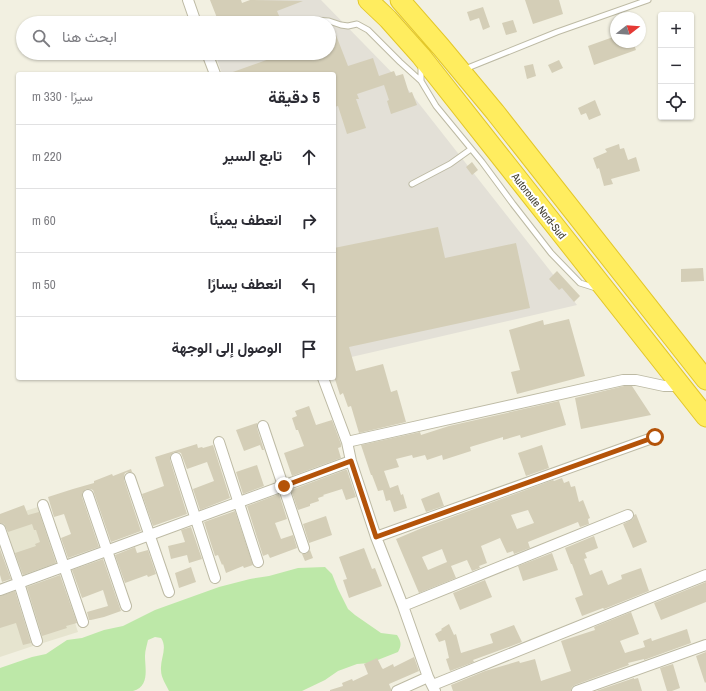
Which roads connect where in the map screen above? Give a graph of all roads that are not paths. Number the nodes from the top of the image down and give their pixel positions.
1 (188, 0) edge
2 (368, 0) edge
3 (400, 0) edge
4 (648, 0) edge
5 (194, 16) edge
6 (336, 23) edge
7 (421, 56) junction
8 (210, 60) edge
9 (461, 71) junction
10 (214, 72) edge
11 (421, 81) junction
12 (471, 149) junction
13 (412, 184) dead end
14 (607, 291) junction
15 (324, 380) edge
16 (706, 380) edge
17 (682, 386) junction
18 (706, 417) edge
19 (263, 426) dead end
20 (655, 437) dead end
21 (219, 442) dead end
22 (346, 442) junction
23 (176, 458) dead end
24 (351, 461) junction
25 (130, 478) dead end
26 (284, 486) junction
27 (88, 495) dead end
28 (238, 503) junction
29 (43, 505) dead end
30 (628, 515) dead end
31 (196, 518) junction
32 (0, 529) edge
33 (150, 535) junction
34 (376, 537) junction
35 (304, 548) dead end
36 (108, 551) junction
37 (258, 562) dead end
38 (64, 567) junction
39 (706, 575) edge
40 (216, 578) dead end
41 (19, 583) junction
42 (0, 590) edge
43 (169, 592) dead end
44 (126, 606) dead end
45 (403, 606) junction
46 (83, 622) dead end
47 (37, 641) dead end
48 (706, 645) edge
49 (432, 684) edge
50 (397, 691) edge
51 (577, 691) edge

1 - 5 street
2 - 7 highway, Autoroute Nord-Sud
3 - 9 highway
4 - 9 lane
6 - 11 lane
7 - 11 lane
7 - 14 highway, Autoroute Nord-Sud
8 - 10 street
9 - 16 highway
11 - 12 lane
12 - 13 lane
12 - 14 lane
14 - 17 highway, Autoroute Nord-Sud
15 - 22 street
17 - 18 highway, Autoroute Nord-Sud
17 - 22 street
19 - 26 street
20 - 34 street
21 - 28 street
22 - 24 street
23 - 31 street
24 - 26 street
24 - 34 street
25 - 33 street
26 - 28 street
26 - 35 street
27 - 36 street
28 - 31 street
28 - 37 street
29 - 38 street
30 - 45 street
31 - 33 street
31 - 40 street
32 - 41 street
33 - 36 street
33 - 43 street
34 - 45 street
36 - 38 street
36 - 44 street
38 - 41 street
38 - 46 street
39 - 49 street
41 - 42 street
41 - 47 street
45 - 49 street
48 - 51 street
49 - 50 street

